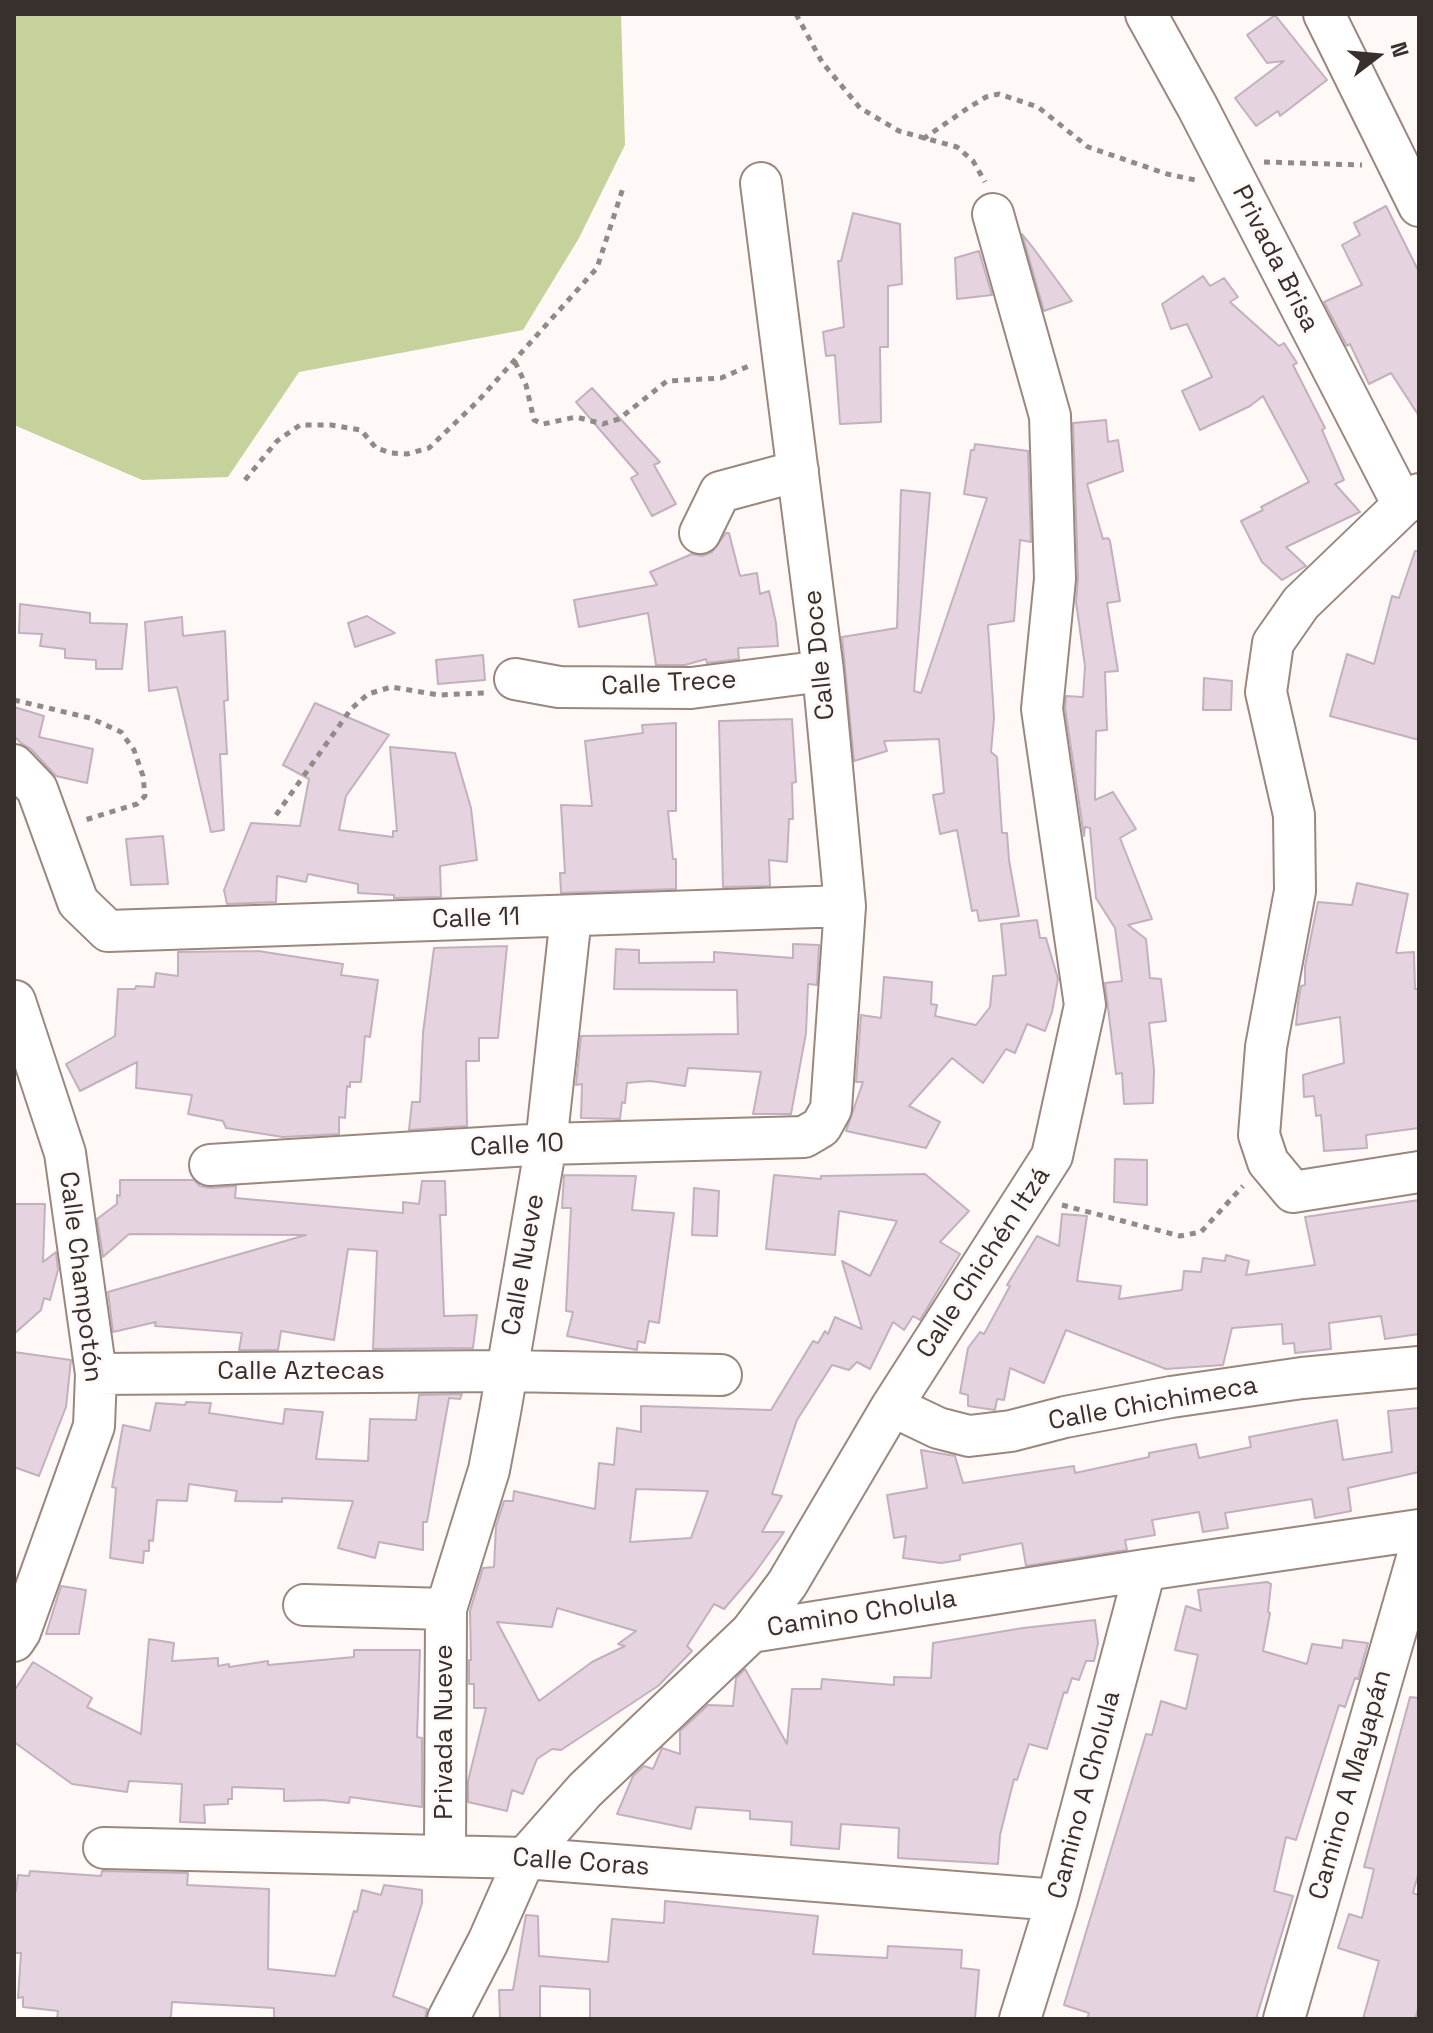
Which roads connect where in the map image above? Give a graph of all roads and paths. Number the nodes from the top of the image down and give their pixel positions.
1 (796, 14) edge
2 (1146, 14) edge
3 (1324, 14) edge
4 (923, 139) junction
5 (1400, 168) junction
6 (1233, 177) junction
7 (761, 183) dead end
8 (624, 185) dead end
9 (1419, 206) edge
10 (993, 214) joint
11 (783, 352) junction
12 (515, 362) junction
13 (798, 471) junction
14 (245, 480) dead end
15 (1411, 499) edge
16 (700, 533) dead end
17 (823, 671) junction
18 (515, 679) joint
19 (14, 700) edge
20 (14, 765) edge
21 (276, 815) dead end
22 (52, 830) junction
23 (845, 906) junction
24 (571, 916) junction
25 (15, 1001) edge
26 (821, 1127) joint
27 (546, 1144) junction
28 (1268, 1162) junction
29 (210, 1165) dead end
30 (1419, 1172) edge
31 (1026, 1196) junction
32 (1419, 1367) edge
33 (505, 1371) junction
34 (96, 1374) junction
35 (721, 1375) dead end
36 (892, 1406) junction
37 (1419, 1530) edge
38 (1419, 1551) edge
39 (1145, 1570) junction
40 (304, 1605) dead end
41 (446, 1609) junction
42 (751, 1632) junction
43 (14, 1641) edge
44 (104, 1848) dead end
45 (445, 1855) junction
46 (525, 1858) junction
47 (1057, 1900) junction
48 (448, 2019) edge
49 (1020, 2019) edge
50 (1284, 2019) edge

1 - 4 path
2 - 6 street, Privada Brisa
3 - 5 street
4 - 6 path
4 - 10 path
5 - 6 path
5 - 9 street
6 - 15 street, Privada Brisa
7 - 11 street, Calle Doce
8 - 12 path
10 - 31 street, Calle Chichén Itzá
11 - 12 path
11 - 13 street, Calle Doce
12 - 14 path
13 - 16 street
13 - 17 street, Calle Doce
15 - 28 street
17 - 18 street, Calle Trece
17 - 23 street, Calle Doce
18 - 21 path
19 - 22 path
20 - 22 street
22 - 24 street, Calle 11
23 - 24 street, Calle 11
23 - 26 street, Calle Doce
24 - 27 street, Calle Nueve
25 - 34 street, Calle Champotón
26 - 27 street, Calle 10
27 - 29 street, Calle 10
27 - 33 street, Calle Nueve
28 - 30 street
28 - 31 path
31 - 36 street, Calle Chichén Itzá
32 - 36 street, Calle Chichimeca
33 - 34 street, Calle Aztecas
33 - 35 street, Calle Aztecas
33 - 41 street, Calle Nueve
34 - 43 street, Calle Champotón
36 - 42 street, Calle Chichén Itzá
37 - 39 street, Camino Cholula
38 - 50 street, Camino A Mayapán
39 - 42 street, Camino Cholula
39 - 47 street, Camino A Cholula
40 - 41 street
41 - 45 street, Privada Nueve
42 - 46 street, Camino Cholula
44 - 45 street, Calle Coras
45 - 46 street, Calle Coras
46 - 47 street, Calle Coras
46 - 48 street, Camino Cholula
47 - 49 street, Camino A Cholula

